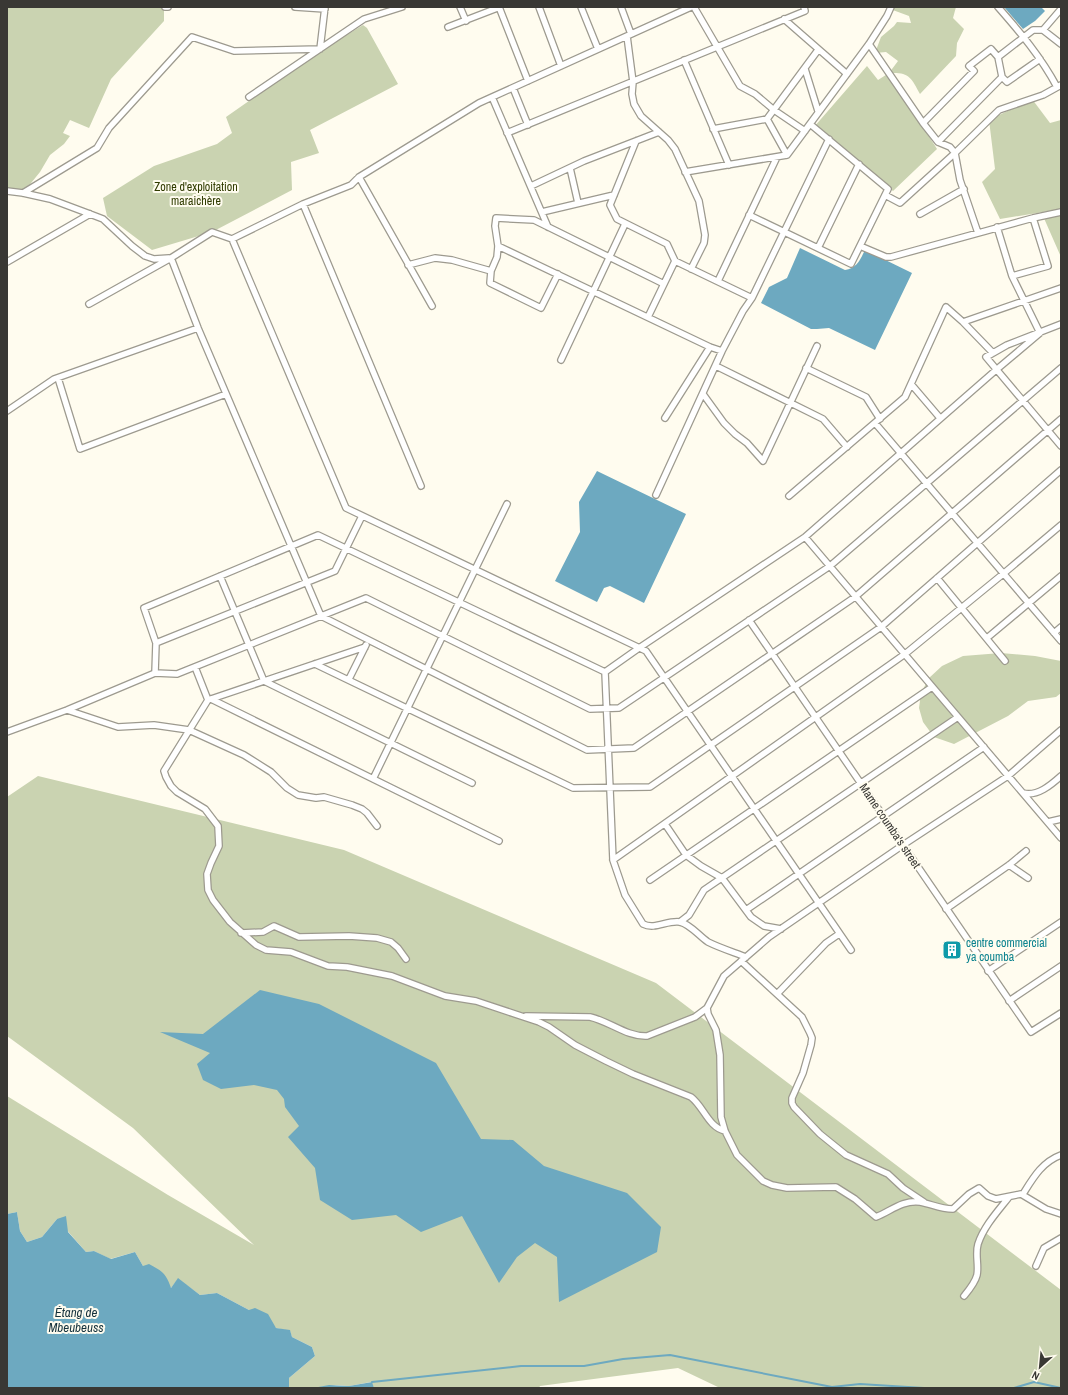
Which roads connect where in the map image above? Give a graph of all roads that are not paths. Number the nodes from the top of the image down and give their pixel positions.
1 (165, 7) edge
2 (168, 7) edge
3 (295, 7) edge
4 (402, 7) edge
5 (460, 7) edge
6 (500, 7) edge
7 (539, 7) edge
8 (581, 7) edge
9 (621, 7) edge
10 (691, 7) edge
11 (694, 7) edge
12 (804, 7) edge
13 (891, 7) edge
14 (998, 7) edge
15 (325, 8) edge
16 (1061, 9) edge
17 (784, 19) junction
18 (466, 21) junction
19 (448, 27) dead end
20 (1043, 30) junction
21 (629, 35) junction
22 (1024, 37) junction
23 (869, 44) junction
24 (1061, 44) edge
25 (717, 47) junction
26 (320, 49) junction
27 (598, 49) junction
28 (818, 50) junction
29 (998, 57) junction
30 (1040, 59) junction
31 (684, 60) junction
32 (561, 66) junction
33 (805, 69) junction
34 (847, 74) junction
35 (1002, 77) junction
36 (528, 81) junction
37 (633, 82) junction
38 (1059, 86) edge
39 (513, 88) junction
40 (492, 97) junction
41 (249, 98) dead end
42 (774, 110) junction
43 (818, 111) junction
44 (767, 119) junction
45 (923, 123) junction
46 (810, 124) junction
47 (528, 125) junction
48 (713, 129) junction
49 (805, 131) junction
50 (659, 132) junction
51 (507, 133) junction
52 (829, 140) junction
53 (636, 141) junction
54 (938, 142) junction
55 (955, 153) junction
56 (787, 155) junction
57 (777, 157) junction
58 (859, 164) junction
59 (729, 165) junction
60 (570, 168) junction
61 (685, 172) junction
62 (359, 177) junction
63 (531, 186) junction
64 (964, 189) junction
65 (7, 192) edge
66 (23, 193) junction
67 (614, 195) junction
68 (885, 195) junction
69 (578, 203) junction
70 (303, 204) junction
71 (542, 212) junction
72 (1061, 212) edge
73 (90, 214) junction
74 (920, 214) dead end
75 (749, 215) junction
76 (1033, 218) junction
77 (625, 224) junction
78 (548, 227) junction
79 (997, 228) junction
80 (784, 232) junction
81 (978, 233) junction
82 (232, 239) junction
83 (498, 246) junction
84 (860, 246) junction
85 (818, 248) junction
86 (171, 258) junction
87 (610, 258) junction
88 (675, 261) junction
89 (7, 262) edge
90 (408, 264) junction
91 (691, 269) junction
92 (491, 271) junction
93 (558, 274) junction
94 (1012, 276) junction
95 (718, 281) junction
96 (664, 284) junction
97 (1061, 288) edge
98 (594, 292) junction
99 (752, 298) junction
100 (1025, 300) junction
101 (89, 304) dead end
102 (432, 306) dead end
103 (648, 317) junction
104 (963, 322) junction
105 (1061, 324) edge
106 (198, 328) junction
107 (1040, 332) junction
108 (817, 346) dead end
109 (710, 347) junction
110 (722, 351) junction
111 (993, 353) junction
112 (561, 360) dead end
113 (716, 366) junction
114 (806, 368) junction
115 (1061, 368) edge
116 (996, 370) junction
117 (58, 378) junction
118 (911, 384) junction
119 (226, 394) junction
120 (703, 394) junction
121 (1023, 401) junction
122 (790, 402) junction
123 (7, 411) edge
124 (665, 418) dead end
125 (940, 418) junction
126 (880, 419) junction
127 (1061, 419) edge
128 (874, 423) junction
129 (1048, 431) junction
130 (1061, 446) edge
131 (847, 447) junction
132 (900, 453) junction
133 (1061, 470) edge
134 (926, 484) junction
135 (421, 486) dead end
136 (656, 495) dead end
137 (789, 496) dead end
138 (507, 504) dead end
139 (952, 514) junction
140 (362, 516) junction
141 (1061, 525) edge
142 (805, 537) junction
143 (977, 543) junction
144 (291, 547) junction
145 (346, 548) junction
146 (830, 566) junction
147 (475, 570) junction
148 (1003, 574) junction
149 (220, 576) junction
150 (1061, 576) edge
151 (937, 578) junction
152 (307, 582) junction
153 (855, 597) junction
154 (459, 602) junction
155 (1028, 603) junction
156 (961, 608) junction
157 (235, 611) junction
158 (321, 616) junction
159 (749, 620) junction
160 (881, 627) junction
161 (1061, 627) edge
162 (1054, 633) junction
163 (443, 636) junction
164 (987, 638) junction
165 (368, 640) junction
166 (1061, 641) edge
167 (156, 643) junction
168 (249, 645) junction
169 (365, 647) junction
170 (639, 648) junction
171 (772, 654) junction
172 (905, 654) junction
173 (1005, 661) dead end
174 (315, 664) junction
175 (195, 667) junction
176 (427, 669) junction
177 (605, 672) junction
178 (154, 673) junction
179 (664, 677) junction
180 (349, 679) junction
181 (264, 681) junction
182 (794, 686) junction
183 (932, 687) junction
184 (209, 699) junction
185 (408, 708) junction
186 (607, 708) junction
187 (66, 710) junction
188 (687, 712) junction
189 (816, 717) junction
190 (958, 717) junction
191 (189, 730) junction
192 (1061, 730) edge
193 (7, 732) edge
194 (391, 743) junction
195 (710, 745) junction
196 (984, 747) junction
197 (608, 749) junction
198 (838, 751) junction
199 (1008, 776) junction
200 (1061, 776) edge
201 (732, 777) junction
202 (373, 779) junction
203 (472, 783) dead end
204 (860, 783) junction
205 (610, 788) junction
206 (1022, 792) junction
207 (754, 808) junction
208 (883, 816) junction
209 (1061, 819) edge
210 (1048, 822) junction
211 (665, 824) junction
212 (377, 826) dead end
213 (1061, 838) edge
214 (499, 841) dead end
215 (776, 841) junction
216 (903, 845) junction
217 (1026, 851) dead end
218 (686, 855) junction
219 (612, 860) junction
220 (1009, 865) junction
221 (799, 874) junction
222 (722, 878) junction
223 (1028, 878) dead end
224 (650, 880) dead end
225 (818, 903) junction
226 (946, 909) junction
227 (746, 910) junction
228 (680, 922) junction
229 (1061, 922) edge
230 (781, 929) junction
231 (241, 933) junction
232 (840, 934) junction
233 (851, 950) dead end
234 (406, 959) dead end
235 (743, 959) junction
236 (1061, 966) edge
237 (988, 971) junction
238 (777, 994) junction
239 (1009, 1001) junction
240 (707, 1008) junction
241 (1061, 1013) edge
242 (522, 1016) junction
243 (725, 1131) junction
244 (1061, 1155) edge
245 (1023, 1194) junction
246 (1009, 1196) junction
247 (927, 1204) junction
248 (1061, 1214) edge
249 (1061, 1238) edge
250 (1036, 1266) dead end
251 (964, 1296) dead end

1 - 2 street
3 - 15 street
4 - 26 street
5 - 18 street
6 - 18 street
6 - 36 street
7 - 32 street
8 - 27 street
9 - 21 street
10 - 21 street
11 - 25 street
12 - 17 street
13 - 23 street
14 - 22 street
15 - 26 street
16 - 20 street
17 - 25 street
17 - 28 street
18 - 19 street
20 - 22 street
20 - 24 street
21 - 27 street
21 - 37 street
22 - 29 street
22 - 30 street
23 - 34 street
23 - 45 street
25 - 31 street
25 - 42 street
26 - 41 street
26 - 66 street
27 - 32 street
28 - 33 street
28 - 34 street
29 - 35 street
29 - 45 street
30 - 35 street
30 - 38 street
31 - 37 street
31 - 48 street
32 - 36 street
33 - 42 street
33 - 43 street
34 - 43 street
35 - 54 street
36 - 39 street
37 - 47 street
37 - 50 street
38 - 55 street
39 - 40 street
39 - 47 street
40 - 51 street
40 - 62 street
42 - 44 street
42 - 49 street
43 - 46 street
44 - 48 street
44 - 56 street
45 - 54 street
46 - 49 street
46 - 52 street
47 - 51 street
48 - 59 street
49 - 56 street
50 - 53 street
50 - 61 street
51 - 63 street
52 - 58 street
52 - 80 street
53 - 60 street
53 - 67 street
54 - 55 street
55 - 64 street
55 - 68 street
56 - 57 street
57 - 59 street
57 - 75 street
58 - 68 street
58 - 85 street
59 - 61 street
60 - 63 street
60 - 69 street
61 - 91 street
62 - 70 street
62 - 90 street
63 - 71 street
64 - 74 street
64 - 81 street
65 - 66 street
66 - 73 street
67 - 69 street
67 - 77 street
68 - 84 street
69 - 71 street
70 - 82 street
70 - 135 street
71 - 78 street
72 - 76 street
73 - 86 street
73 - 89 street
75 - 80 street
75 - 95 street
76 - 79 street
76 - 94 street
77 - 87 street
77 - 88 street
78 - 83 street
78 - 87 street
79 - 81 street
79 - 94 street
80 - 85 street
80 - 99 street
81 - 84 street
82 - 86 street
82 - 140 street
83 - 92 street
83 - 93 street
84 - 85 street
86 - 101 street
86 - 106 street
87 - 96 street
87 - 98 street
88 - 91 street
88 - 96 street
90 - 92 street
90 - 102 street
91 - 95 street
92 - 93 street
93 - 98 street
94 - 100 street
95 - 99 street
96 - 103 street
97 - 100 street
98 - 103 street
98 - 112 street
99 - 110 street
100 - 104 street
100 - 107 street
103 - 109 street
104 - 111 street
104 - 118 street
105 - 107 street
106 - 117 street
106 - 119 street
107 - 111 street
107 - 116 street
108 - 114 street
109 - 110 street
109 - 124 street
110 - 113 street
111 - 116 street
113 - 120 street
113 - 122 street
114 - 122 street
114 - 126 street
115 - 121 street
116 - 121 street
116 - 125 street
117 - 119 street
117 - 123 street
118 - 125 street
118 - 126 street
119 - 144 street
120 - 122 street
120 - 136 street
121 - 129 street
121 - 134 street
122 - 131 street
125 - 132 street
126 - 128 street
127 - 129 street
128 - 131 street
128 - 132 street
129 - 130 street
129 - 139 street
131 - 137 street
132 - 134 street
132 - 142 street
133 - 143 street
134 - 139 street
134 - 146 street
138 - 147 street
139 - 143 street
139 - 153 street
140 - 145 street
140 - 147 street
141 - 148 street
142 - 146 street
142 - 170 street
143 - 148 street
143 - 151 street
144 - 145 street
144 - 149 street
144 - 152 street
145 - 152 street
145 - 154 street
146 - 153 street
146 - 159 street
147 - 154 street
147 - 170 street
148 - 155 street
148 - 156 street
149 - 157 street
149 - 167 street
150 - 155 street
151 - 156 street
151 - 160 street
152 - 157 street
152 - 158 street
153 - 160 street
153 - 171 street
154 - 163 street
154 - 177 street
155 - 162 street
155 - 164 street
156 - 164 street
156 - 172 street
157 - 167 street
157 - 168 street
158 - 163 street
158 - 165 street
158 - 168 street
159 - 171 street, Mame coumba's street
159 - 179 street
160 - 172 street
160 - 182 street
161 - 162 street
162 - 166 street
163 - 176 street
163 - 186 street
164 - 173 street
165 - 169 street
165 - 176 street
167 - 178 street
168 - 175 street
168 - 181 street
169 - 174 street
169 - 180 street
170 - 177 street
170 - 179 street
171 - 182 street, Mame coumba's street
171 - 188 street
172 - 183 street
172 - 189 street
174 - 180 street
174 - 181 street
175 - 178 street
175 - 184 street
176 - 185 street
176 - 197 street
177 - 186 street
178 - 187 street
179 - 186 street
179 - 188 street
180 - 185 street
181 - 184 street
181 - 194 street
182 - 189 street, Mame coumba's street
182 - 195 street
183 - 190 street
183 - 198 street
184 - 191 street
184 - 202 street
185 - 194 street
185 - 205 street
186 - 197 street
187 - 191 street
187 - 193 street
188 - 195 street
188 - 197 street
189 - 198 street, Mame coumba's street
189 - 201 street
190 - 196 street
190 - 204 street
191 - 212 street
191 - 231 street
192 - 199 street
194 - 202 street
194 - 203 street
195 - 201 street
195 - 205 street
196 - 199 street
196 - 208 street
197 - 205 street
198 - 204 street, Mame coumba's street
198 - 207 street
199 - 206 street
199 - 216 street
200 - 206 street
201 - 207 street
201 - 211 street
202 - 214 street
204 - 208 street, Mame coumba's street
204 - 215 street
205 - 219 street
206 - 210 street
207 - 215 street
207 - 218 street
208 - 216 street, Mame coumba's street
208 - 221 street
209 - 210 street
210 - 213 street
211 - 218 street
211 - 219 street
215 - 221 street
215 - 222 street
216 - 225 street
216 - 226 street, Mame coumba's street
217 - 220 street
218 - 222 street
218 - 224 street
219 - 228 street
220 - 223 street
220 - 226 street
221 - 225 street
221 - 227 street
222 - 227 street
222 - 228 street
225 - 230 street
225 - 232 street
226 - 237 street, Mame coumba's street
227 - 230 street
228 - 235 street
229 - 237 street
230 - 235 street
231 - 234 street
231 - 242 street
232 - 233 street
232 - 238 street
235 - 238 street
235 - 240 street
236 - 239 street
237 - 239 street, Mame coumba's street
238 - 247 street
239 - 241 street, Mame coumba's street
240 - 242 street
240 - 243 street
242 - 243 street
243 - 247 street
244 - 245 street
245 - 246 street
245 - 248 street
246 - 247 street
246 - 251 street
249 - 250 street

